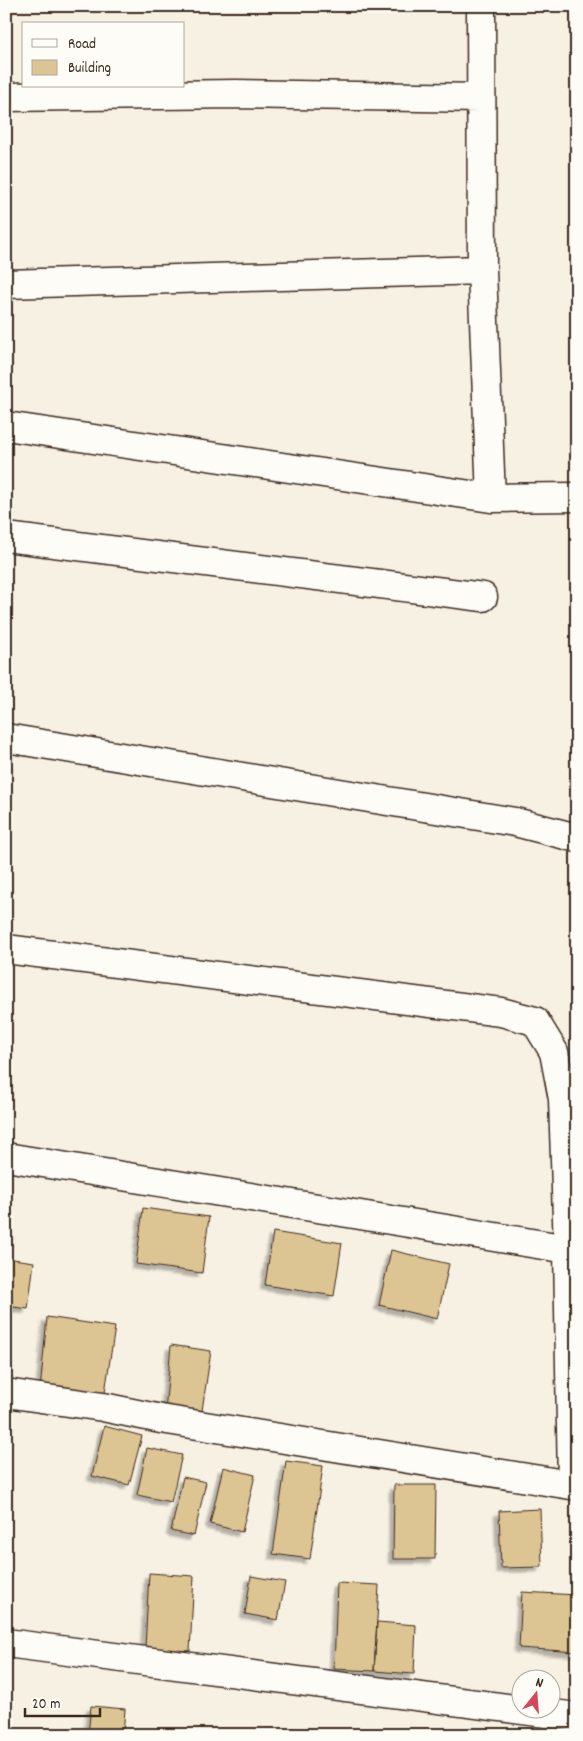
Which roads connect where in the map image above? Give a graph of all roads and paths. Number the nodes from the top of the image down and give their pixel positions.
1 (481, 6) edge
2 (6, 97) edge
3 (481, 98) junction
4 (482, 270) junction
5 (6, 284) edge
6 (6, 426) edge
7 (577, 497) edge
8 (491, 498) junction
9 (6, 537) edge
10 (482, 597) dead end
11 (6, 738) edge
12 (577, 838) edge
13 (6, 949) edge
14 (6, 1157) edge
15 (568, 1249) junction
16 (6, 1393) edge
17 (574, 1485) edge
18 (6, 1643) edge
19 (577, 1717) edge

1 - 3 street
2 - 3 street
3 - 4 street
4 - 5 street
4 - 8 street
6 - 8 street
7 - 8 street
9 - 10 street
11 - 12 street
13 - 15 street
14 - 15 street
15 - 17 street
16 - 17 street
18 - 19 street

